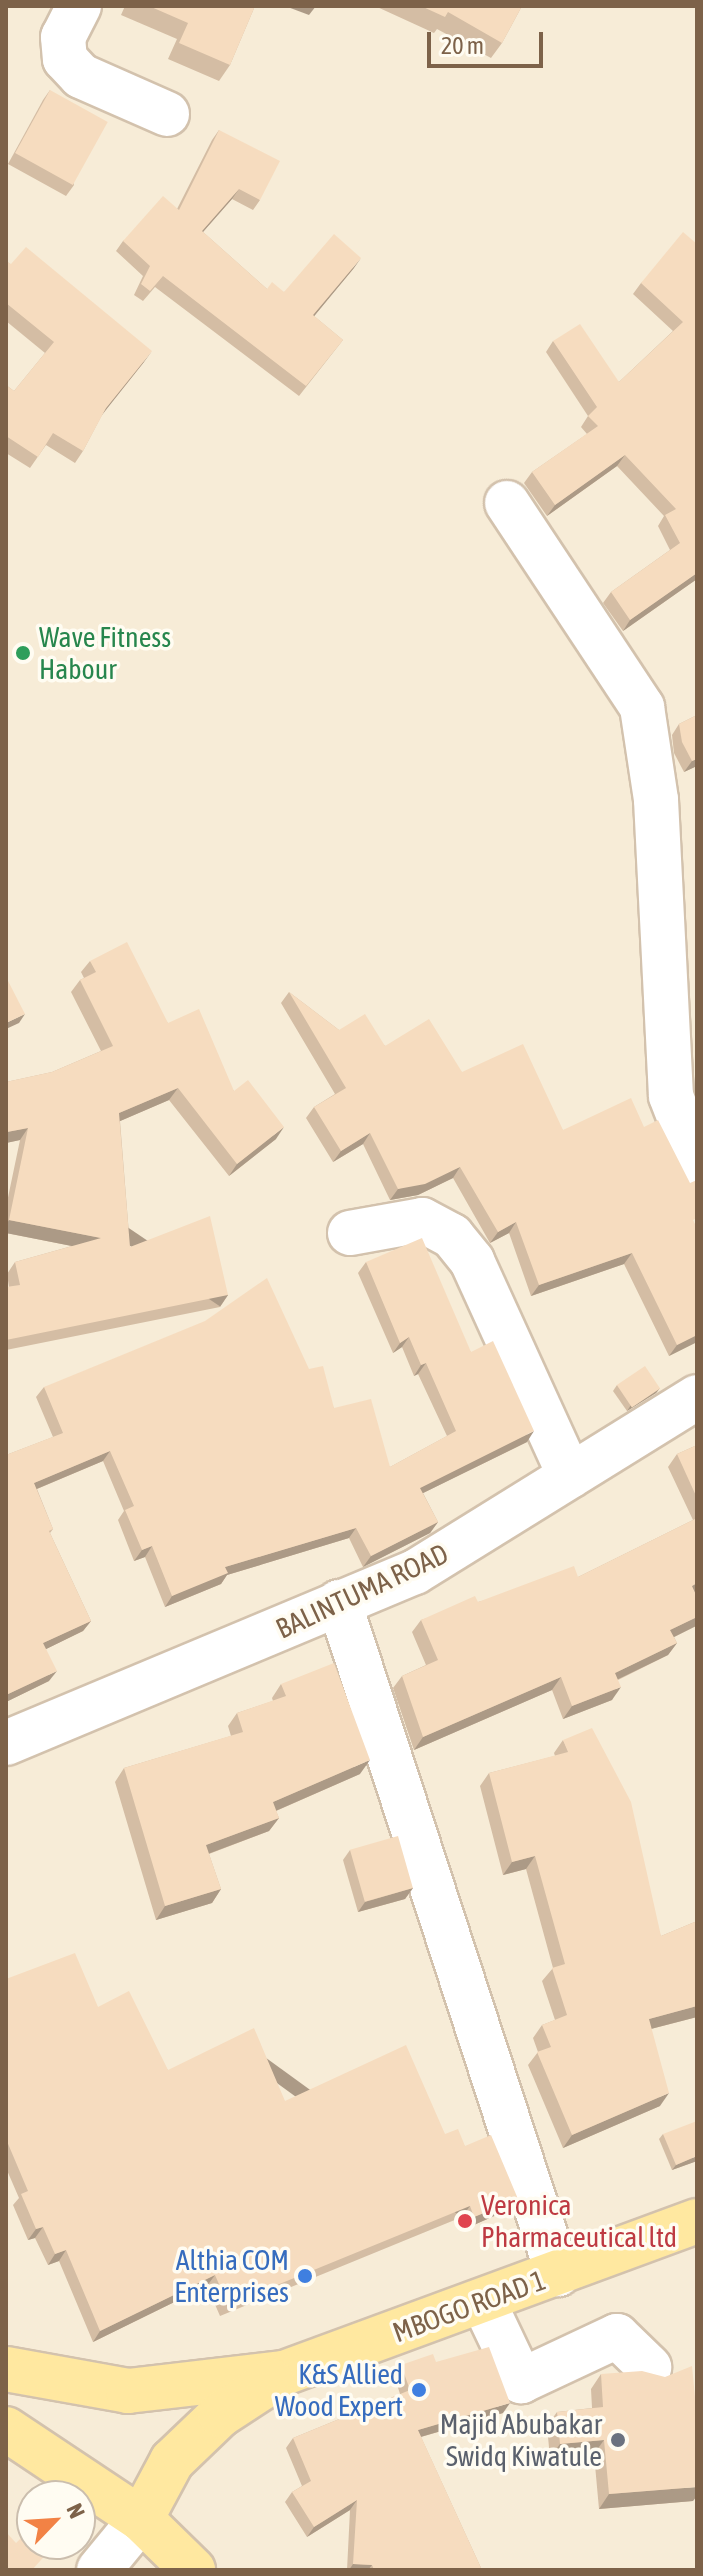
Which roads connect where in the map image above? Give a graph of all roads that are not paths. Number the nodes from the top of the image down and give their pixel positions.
1 (79, 6) edge
2 (167, 114) dead end
3 (507, 503) dead end
4 (697, 1163) edge
5 (350, 1233) dead end
6 (697, 1397) edge
7 (570, 1476) junction
8 (339, 1602) junction
9 (6, 1743) edge
10 (697, 2221) edge
11 (558, 2274) junction
12 (483, 2301) junction
13 (649, 2367) dead end
14 (6, 2369) edge
15 (284, 2373) junction
16 (6, 2429) edge
17 (141, 2519) junction
18 (99, 2570) edge
19 (193, 2570) edge

1 - 2 street
3 - 4 street
5 - 7 street
6 - 7 street, BALINTUMA ROAD
7 - 8 street, BALINTUMA ROAD
8 - 9 street, BALINTUMA ROAD
8 - 11 street
10 - 11 main road, MBOGO ROAD 1
11 - 12 main road, MBOGO ROAD 1
12 - 13 street
12 - 15 main road, MBOGO ROAD 1
14 - 15 main road, MBOGO ROAD 1
15 - 17 main road, MBOGO ROAD 1
16 - 17 main road
17 - 18 street
17 - 19 main road

